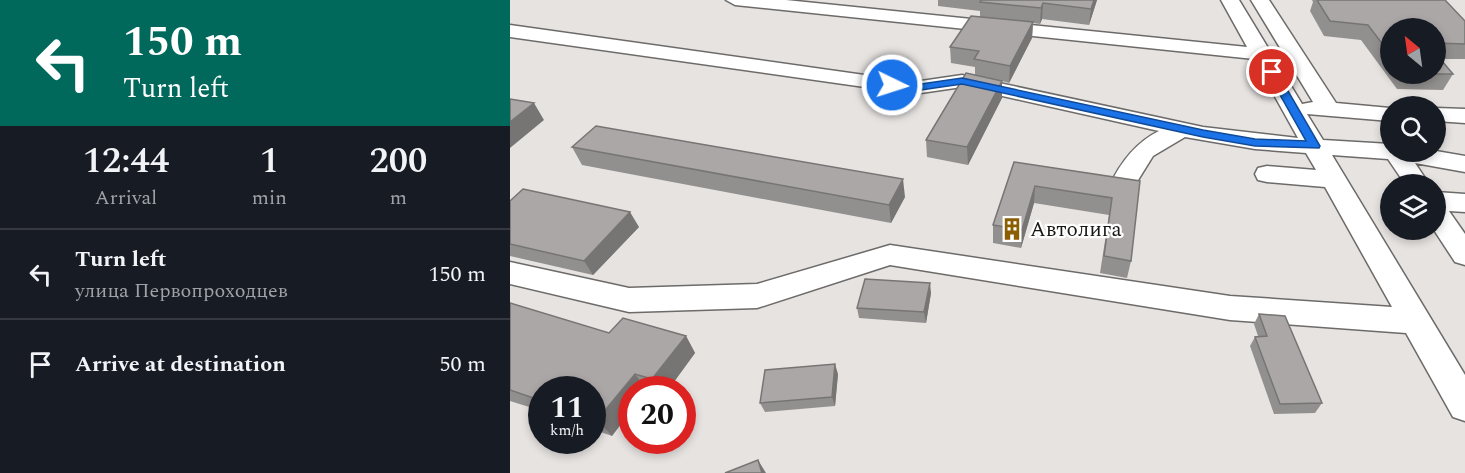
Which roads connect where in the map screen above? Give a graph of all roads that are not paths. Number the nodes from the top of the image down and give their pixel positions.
1 (735, 0) edge
2 (1230, 0) edge
3 (1260, 0) edge
4 (510, 31) edge
5 (1262, 54) junction
6 (1291, 106) junction
7 (1329, 110) junction
8 (1380, 113) edge
9 (1446, 115) edge
10 (1465, 116) edge
11 (1183, 130) junction
12 (1314, 146) junction
13 (1380, 151) edge
14 (1446, 161) edge
15 (1465, 164) edge
16 (1267, 174) dead end
17 (1335, 180) junction
18 (1121, 187) edge
19 (1446, 187) edge
20 (1465, 187) edge
21 (1446, 202) edge
22 (1465, 203) edge
23 (1446, 227) edge
24 (1465, 255) edge
25 (510, 273) edge
26 (1416, 321) junction
27 (1465, 406) edge

1 - 5 street
2 - 5 street
3 - 7 street
4 - 11 street
5 - 6 street
6 - 7 street
6 - 12 street
7 - 8 street
9 - 10 street
11 - 12 street
11 - 18 street
12 - 13 street
12 - 17 street
14 - 15 street
16 - 17 street
17 - 26 street
19 - 20 street
21 - 22 street
23 - 24 street
25 - 26 street
26 - 27 street

